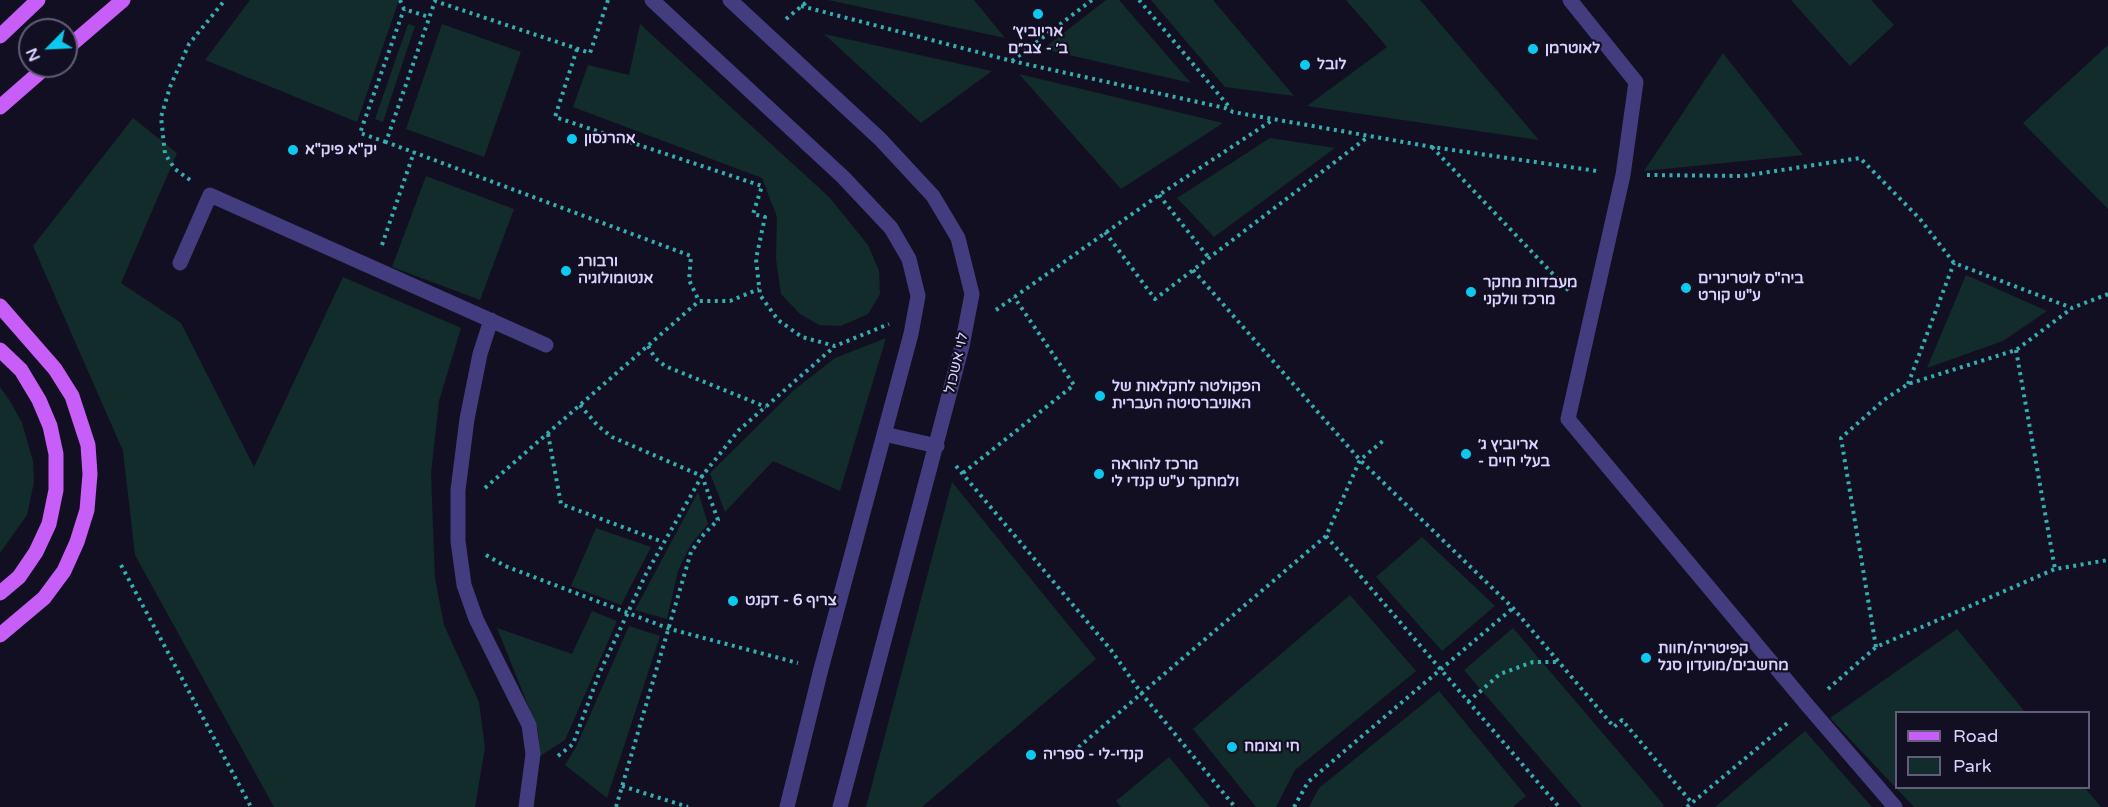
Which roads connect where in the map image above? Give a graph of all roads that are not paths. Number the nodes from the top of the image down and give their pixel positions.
1 (38, 0) edge
2 (123, 0) edge
3 (652, 0) edge
4 (729, 0) edge
5 (1570, 0) edge
6 (0, 36) edge
7 (78, 39) edge
8 (33, 78) edge
9 (0, 107) edge
10 (180, 263) dead end
11 (0, 306) edge
12 (491, 320) junction
13 (546, 345) dead end
14 (0, 350) edge
15 (884, 434) junction
16 (937, 446) junction
17 (0, 593) edge
18 (0, 635) edge
19 (526, 807) edge
20 (787, 807) edge
21 (840, 807) edge
22 (1895, 807) edge

1 - 6 main road
2 - 7 main road
3 - 15 street
4 - 16 street, לוי אשכול
5 - 22 street
8 - 9 main road
10 - 12 street
11 - 18 main road
12 - 13 street
12 - 19 street
14 - 17 main road
15 - 16 street
15 - 20 street
16 - 21 street, לוי אשכול

